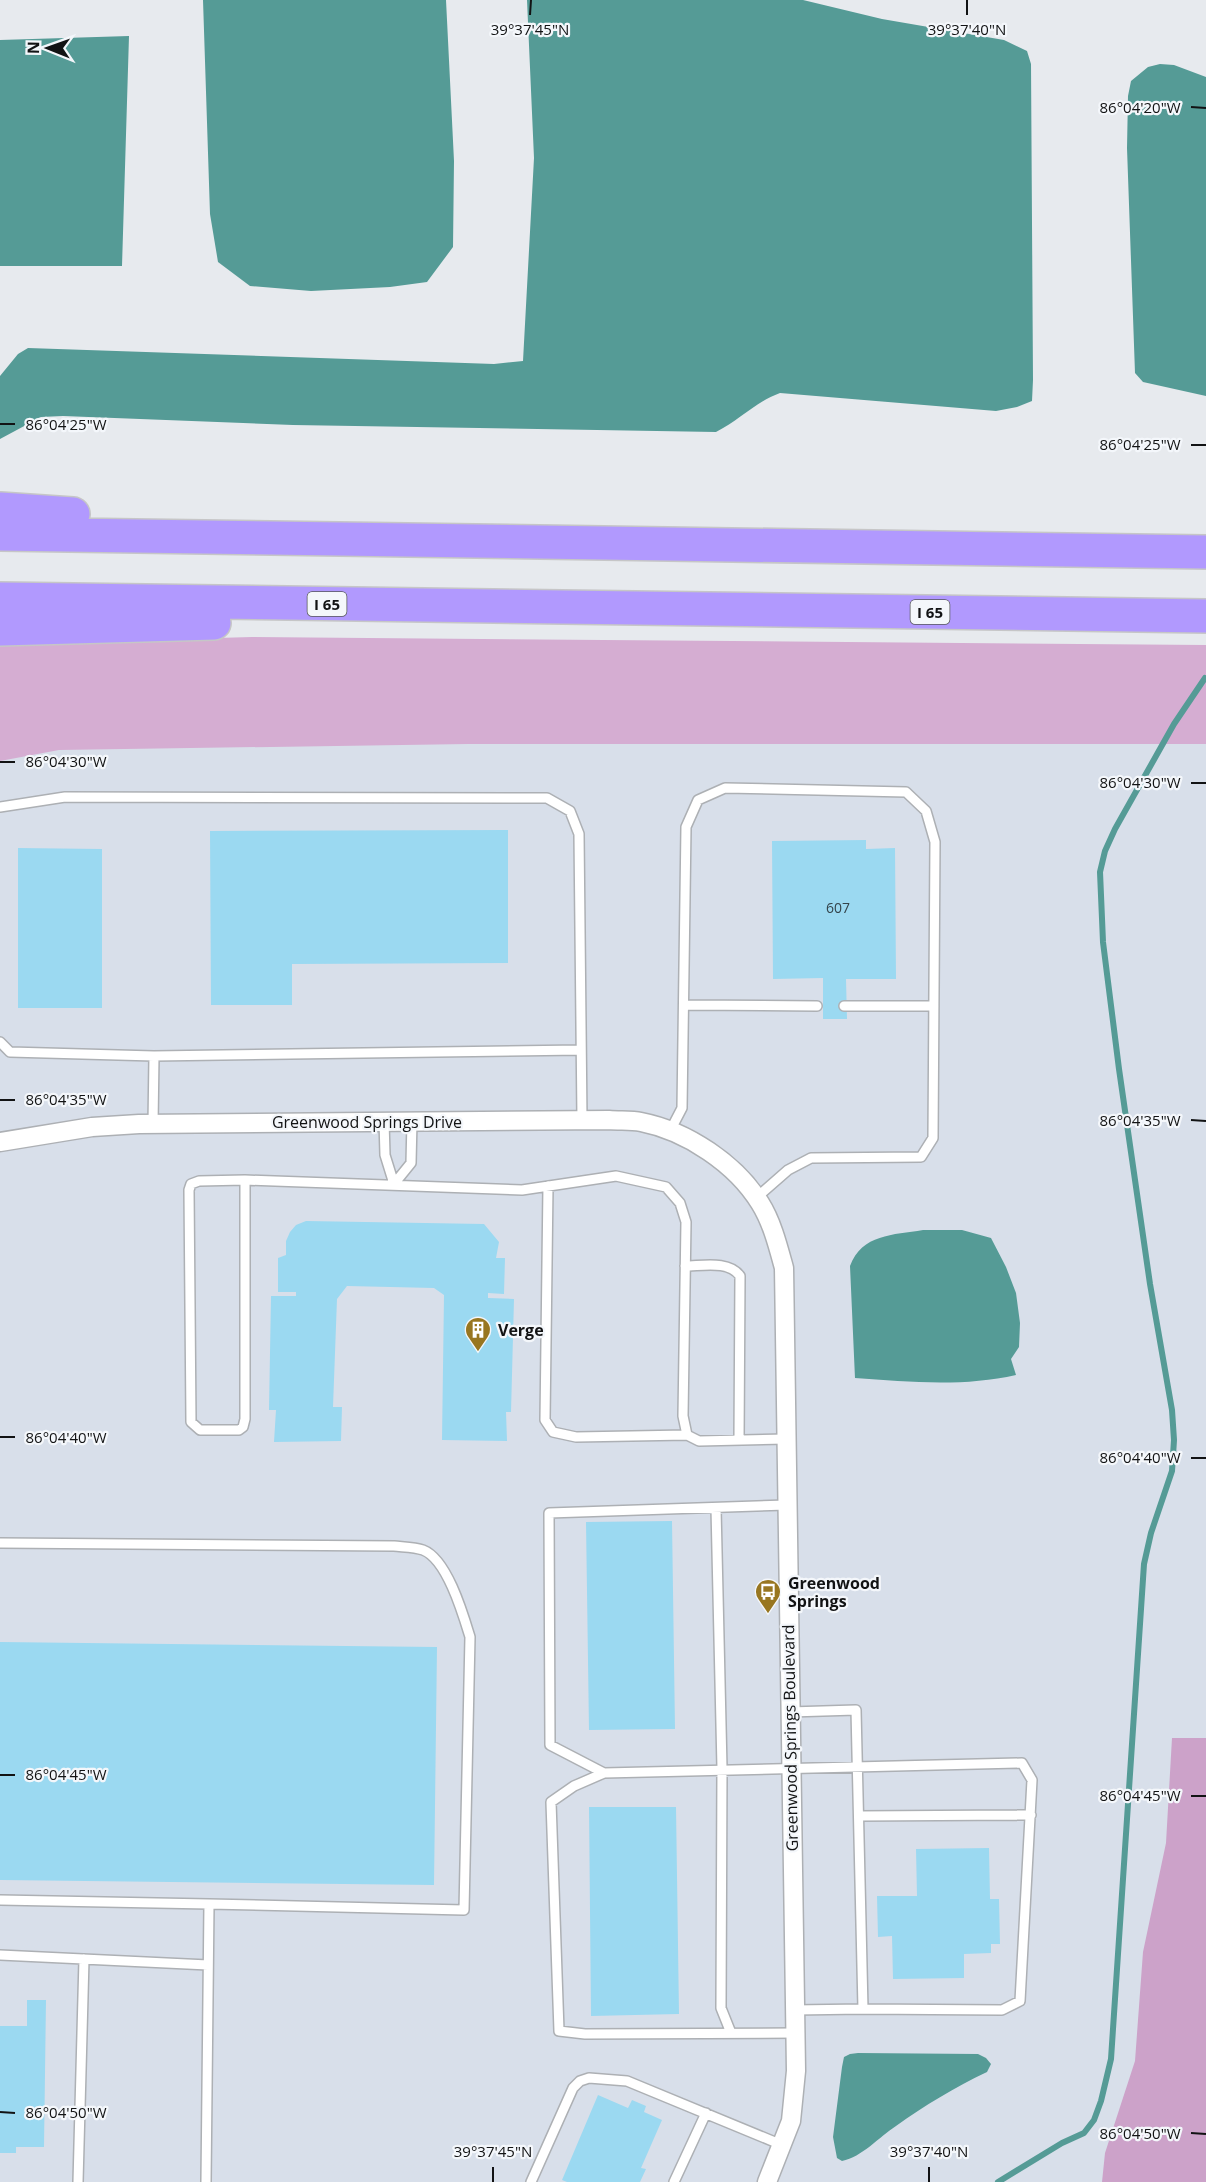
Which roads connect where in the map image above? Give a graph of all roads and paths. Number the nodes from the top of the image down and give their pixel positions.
1 (0, 509) edge
2 (0, 534) edge
3 (512, 542) junction
4 (1206, 552) edge
5 (0, 598) edge
6 (654, 609) junction
7 (1206, 616) edge
8 (0, 629) edge
9 (0, 807) edge
10 (684, 1005) junction
11 (817, 1006) dead end
12 (844, 1006) dead end
13 (934, 1006) junction
14 (0, 1042) edge
15 (581, 1050) junction
16 (154, 1056) junction
17 (582, 1120) junction
18 (384, 1121) junction
19 (412, 1121) junction
20 (153, 1124) junction
21 (669, 1131) junction
22 (0, 1142) edge
23 (725, 1162) joint
24 (244, 1180) junction
25 (394, 1184) junction
26 (548, 1186) junction
27 (756, 1198) junction
28 (685, 1266) junction
29 (687, 1435) junction
30 (786, 1439) junction
31 (739, 1440) junction
32 (787, 1505) junction
33 (716, 1508) junction
34 (0, 1543) edge
35 (790, 1712) junction
36 (857, 1765) junction
37 (722, 1768) junction
38 (791, 1768) junction
39 (604, 1773) junction
40 (1031, 1815) junction
41 (859, 1816) junction
42 (0, 1900) edge
43 (209, 1905) junction
44 (0, 1955) edge
45 (84, 1959) junction
46 (208, 1965) junction
47 (863, 2008) junction
48 (794, 2010) junction
49 (731, 2033) junction
50 (795, 2033) junction
51 (705, 2113) junction
52 (782, 2145) junction
53 (78, 2182) edge
54 (206, 2182) edge
55 (531, 2182) edge
56 (674, 2182) edge
57 (767, 2182) edge

1 - 3 highway
2 - 3 highway
3 - 4 highway
5 - 6 highway, I 65
6 - 7 highway, I 65
6 - 8 highway
9 - 15 lane
10 - 11 lane
10 - 13 lane
10 - 21 lane
12 - 13 lane
13 - 27 lane
14 - 16 lane
15 - 16 lane
15 - 17 lane
16 - 20 lane
17 - 19 street, Greenwood Springs Drive
17 - 21 street, Greenwood Springs Drive
18 - 19 street, Greenwood Springs Drive
18 - 20 street, Greenwood Springs Drive
18 - 25 lane
19 - 25 lane
20 - 22 street, Greenwood Springs Drive
21 - 23 street, Greenwood Springs Drive
23 - 27 street, Greenwood Springs Boulevard
24 - 24 lane
24 - 25 lane
25 - 26 lane
26 - 28 lane
26 - 29 lane
27 - 30 street, Greenwood Springs Boulevard
28 - 29 lane
28 - 31 lane
29 - 31 lane
30 - 31 lane
30 - 32 street, Greenwood Springs Boulevard
32 - 33 lane
32 - 35 street, Greenwood Springs Boulevard
33 - 37 lane
33 - 39 lane
34 - 43 lane
35 - 36 lane
35 - 38 street, Greenwood Springs Boulevard
36 - 38 lane
36 - 40 lane
36 - 41 lane
37 - 38 lane
37 - 39 lane
37 - 49 lane
38 - 48 street, Greenwood Springs Boulevard
39 - 49 lane
40 - 41 lane
40 - 47 lane
41 - 47 lane
42 - 43 lane
43 - 46 lane
44 - 45 lane
45 - 46 lane
45 - 53 lane
46 - 54 lane
47 - 48 lane
48 - 50 street, Greenwood Springs Boulevard
49 - 50 lane
50 - 52 street, Greenwood Springs Boulevard
51 - 52 lane
51 - 55 lane
51 - 56 lane
52 - 57 street, Greenwood Springs Boulevard

